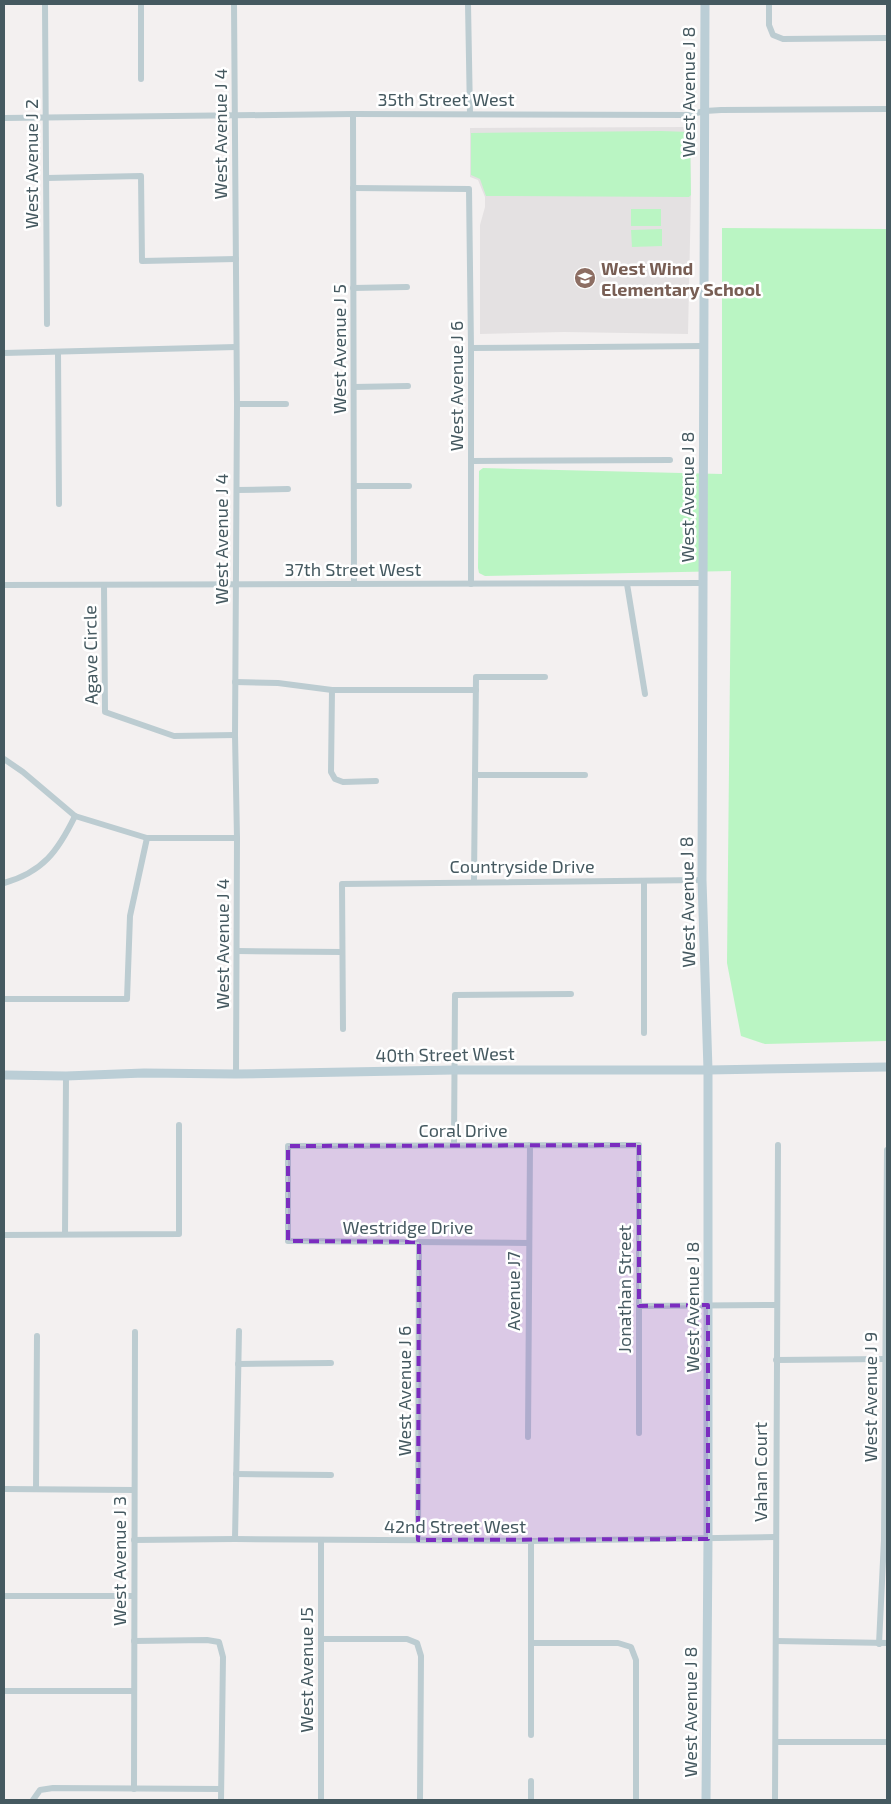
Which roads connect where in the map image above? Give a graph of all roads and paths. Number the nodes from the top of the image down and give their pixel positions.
1 (45, 4) edge
2 (140, 4) edge
3 (234, 4) edge
4 (468, 4) edge
5 (705, 4) edge
6 (768, 4) edge
7 (887, 38) edge
8 (141, 79) dead end
9 (887, 109) edge
10 (705, 111) junction
11 (352, 114) junction
12 (470, 114) junction
13 (234, 115) junction
14 (4, 118) edge
15 (46, 118) junction
16 (47, 178) junction
17 (353, 188) junction
18 (236, 259) junction
19 (407, 287) dead end
20 (354, 288) junction
21 (48, 324) dead end
22 (703, 346) junction
23 (236, 347) junction
24 (471, 348) junction
25 (58, 352) junction
26 (4, 353) edge
27 (408, 386) dead end
28 (354, 387) junction
29 (237, 404) junction
30 (286, 404) dead end
31 (472, 460) junction
32 (670, 460) dead end
33 (354, 486) junction
34 (409, 486) dead end
35 (288, 489) dead end
36 (237, 490) junction
37 (59, 504) dead end
38 (703, 583) junction
39 (354, 584) junction
40 (471, 584) junction
41 (628, 584) junction
42 (4, 585) edge
43 (104, 585) junction
44 (236, 585) junction
45 (545, 677) dead end
46 (235, 682) junction
47 (332, 690) junction
48 (476, 690) junction
49 (645, 694) dead end
50 (234, 735) junction
51 (4, 759) edge
52 (585, 775) dead end
53 (474, 776) junction
54 (376, 781) dead end
55 (75, 816) junction
56 (147, 838) junction
57 (237, 838) junction
58 (702, 880) junction
59 (644, 881) junction
60 (474, 882) junction
61 (4, 883) edge
62 (237, 950) junction
63 (342, 952) junction
64 (571, 994) dead end
65 (4, 1000) edge
66 (343, 1029) dead end
67 (644, 1033) dead end
68 (887, 1067) edge
69 (454, 1070) junction
70 (708, 1070) junction
71 (236, 1074) junction
72 (4, 1076) edge
73 (66, 1076) junction
74 (179, 1125) dead end
75 (454, 1145) junction
76 (530, 1145) junction
77 (639, 1145) joint
78 (778, 1145) dead end
79 (887, 1150) edge
80 (65, 1234) junction
81 (4, 1235) edge
82 (288, 1241) joint
83 (419, 1242) junction
84 (529, 1243) junction
85 (777, 1304) junction
86 (708, 1305) junction
87 (639, 1306) junction
88 (239, 1331) dead end
89 (135, 1332) dead end
90 (37, 1336) dead end
91 (885, 1359) junction
92 (776, 1360) junction
93 (331, 1363) dead end
94 (238, 1364) junction
95 (639, 1433) dead end
96 (528, 1437) dead end
97 (236, 1474) junction
98 (331, 1474) dead end
99 (4, 1489) edge
100 (36, 1489) junction
101 (134, 1490) junction
102 (775, 1537) junction
103 (235, 1539) junction
104 (708, 1539) junction
105 (134, 1540) junction
106 (321, 1540) junction
107 (418, 1540) junction
108 (886, 1540) edge
109 (531, 1541) junction
110 (4, 1596) edge
111 (134, 1596) junction
112 (321, 1639) junction
113 (134, 1641) junction
114 (776, 1641) junction
115 (531, 1643) junction
116 (887, 1643) edge
117 (879, 1644) junction
118 (4, 1691) edge
119 (134, 1691) junction
120 (531, 1735) dead end
121 (776, 1742) junction
122 (887, 1742) edge
123 (531, 1781) dead end
124 (134, 1789) junction
125 (222, 1789) junction
126 (33, 1800) edge
127 (222, 1800) edge
128 (321, 1800) edge
129 (420, 1800) edge
130 (530, 1800) edge
131 (636, 1800) edge
132 (706, 1800) edge
133 (775, 1800) edge

1 - 15 street, West Avenue J 2
2 - 8 street
3 - 13 street, West Avenue J 4
4 - 12 street
5 - 10 street, West Avenue J 8
6 - 7 street
9 - 10 street, 35th Street West
10 - 12 street, 35th Street West
10 - 22 street, West Avenue J 8
11 - 12 street, 35th Street West
11 - 13 street, 35th Street West
11 - 17 street, West Avenue J 5
13 - 15 street, 35th Street West
13 - 18 street, West Avenue J 4
14 - 15 street, 35th Street West
15 - 16 street, West Avenue J 2
16 - 18 street
16 - 21 street, West Avenue J 2
17 - 20 street, West Avenue J 5
17 - 24 street, West Avenue J 6
18 - 23 street, West Avenue J 4
19 - 20 street
20 - 28 street, West Avenue J 5
22 - 24 street
22 - 38 street, West Avenue J 8
23 - 25 street
23 - 29 street, West Avenue J 4
24 - 31 street, West Avenue J 6
25 - 26 street
25 - 37 street
27 - 28 street
28 - 33 street, West Avenue J 5
29 - 30 street
29 - 36 street, West Avenue J 4
31 - 32 street
31 - 40 street, West Avenue J 6
33 - 34 street
33 - 39 street, West Avenue J 5
35 - 36 street
36 - 44 street, West Avenue J 4
38 - 41 street, 37th Street West
38 - 58 street, West Avenue J 8
39 - 40 street, 37th Street West
39 - 44 street, 37th Street West
40 - 41 street, 37th Street West
41 - 49 street
42 - 43 street, 37th Street West
43 - 44 street, 37th Street West
43 - 50 street, Agave Circle
44 - 46 street, West Avenue J 4
45 - 48 street
46 - 47 street
46 - 50 street, West Avenue J 4
47 - 48 street
47 - 54 street
48 - 53 street
50 - 57 street, West Avenue J 4
51 - 55 street
52 - 53 street
53 - 60 street
55 - 56 street
55 - 61 street
56 - 57 street
56 - 65 street
57 - 62 street, West Avenue J 4
58 - 59 street, Countryside Drive
58 - 70 street, West Avenue J 8
59 - 60 street, Countryside Drive
59 - 67 street
60 - 63 street, Countryside Drive
62 - 63 street
62 - 71 street, West Avenue J 4
63 - 66 street
64 - 69 street
68 - 70 street, 40th Street West
69 - 70 street, 40th Street West
69 - 71 street, 40th Street West
69 - 75 street
70 - 86 street, West Avenue J 8
71 - 73 street, 40th Street West
72 - 73 street, 40th Street West
73 - 80 street
74 - 80 street
75 - 76 street, Coral Drive
75 - 82 street, Coral Drive
76 - 77 street, Coral Drive
76 - 84 street, Avenue J7
77 - 87 street, Jonathan Street
78 - 85 street, Vahan Court
79 - 91 street, West Avenue J 9
80 - 81 street
82 - 83 street, Westridge Drive
83 - 84 street, Westridge Drive
83 - 107 street, West Avenue J 6
84 - 96 street, Avenue J7
85 - 86 street
85 - 92 street, Vahan Court
86 - 87 street
86 - 104 street, West Avenue J 8
87 - 95 street, Jonathan Street
88 - 94 street
89 - 101 street, West Avenue J 3
90 - 100 street
91 - 92 street
91 - 108 street, West Avenue J 9
92 - 102 street, Vahan Court
93 - 94 street
94 - 97 street
97 - 98 street
97 - 103 street
99 - 100 street
100 - 101 street
101 - 105 street, West Avenue J 3
102 - 104 street, 42nd Street West
102 - 114 street, Vahan Court
103 - 105 street, 42nd Street West
103 - 106 street, 42nd Street West
104 - 109 street, 42nd Street West
104 - 132 street, West Avenue J 8
105 - 111 street, West Avenue J 3
106 - 107 street, 42nd Street West
106 - 112 street, West Avenue J5
107 - 109 street, 42nd Street West
108 - 117 street, West Avenue J 9
109 - 115 street
110 - 111 street
111 - 113 street, West Avenue J 3
112 - 128 street, West Avenue J5
112 - 129 street
113 - 119 street, West Avenue J 3
113 - 125 street
114 - 117 street
114 - 121 street, Vahan Court
115 - 120 street
115 - 131 street
116 - 117 street
118 - 119 street
119 - 124 street, West Avenue J 3
121 - 122 street
121 - 133 street, Vahan Court
123 - 130 street
124 - 125 street
124 - 126 street
125 - 127 street

